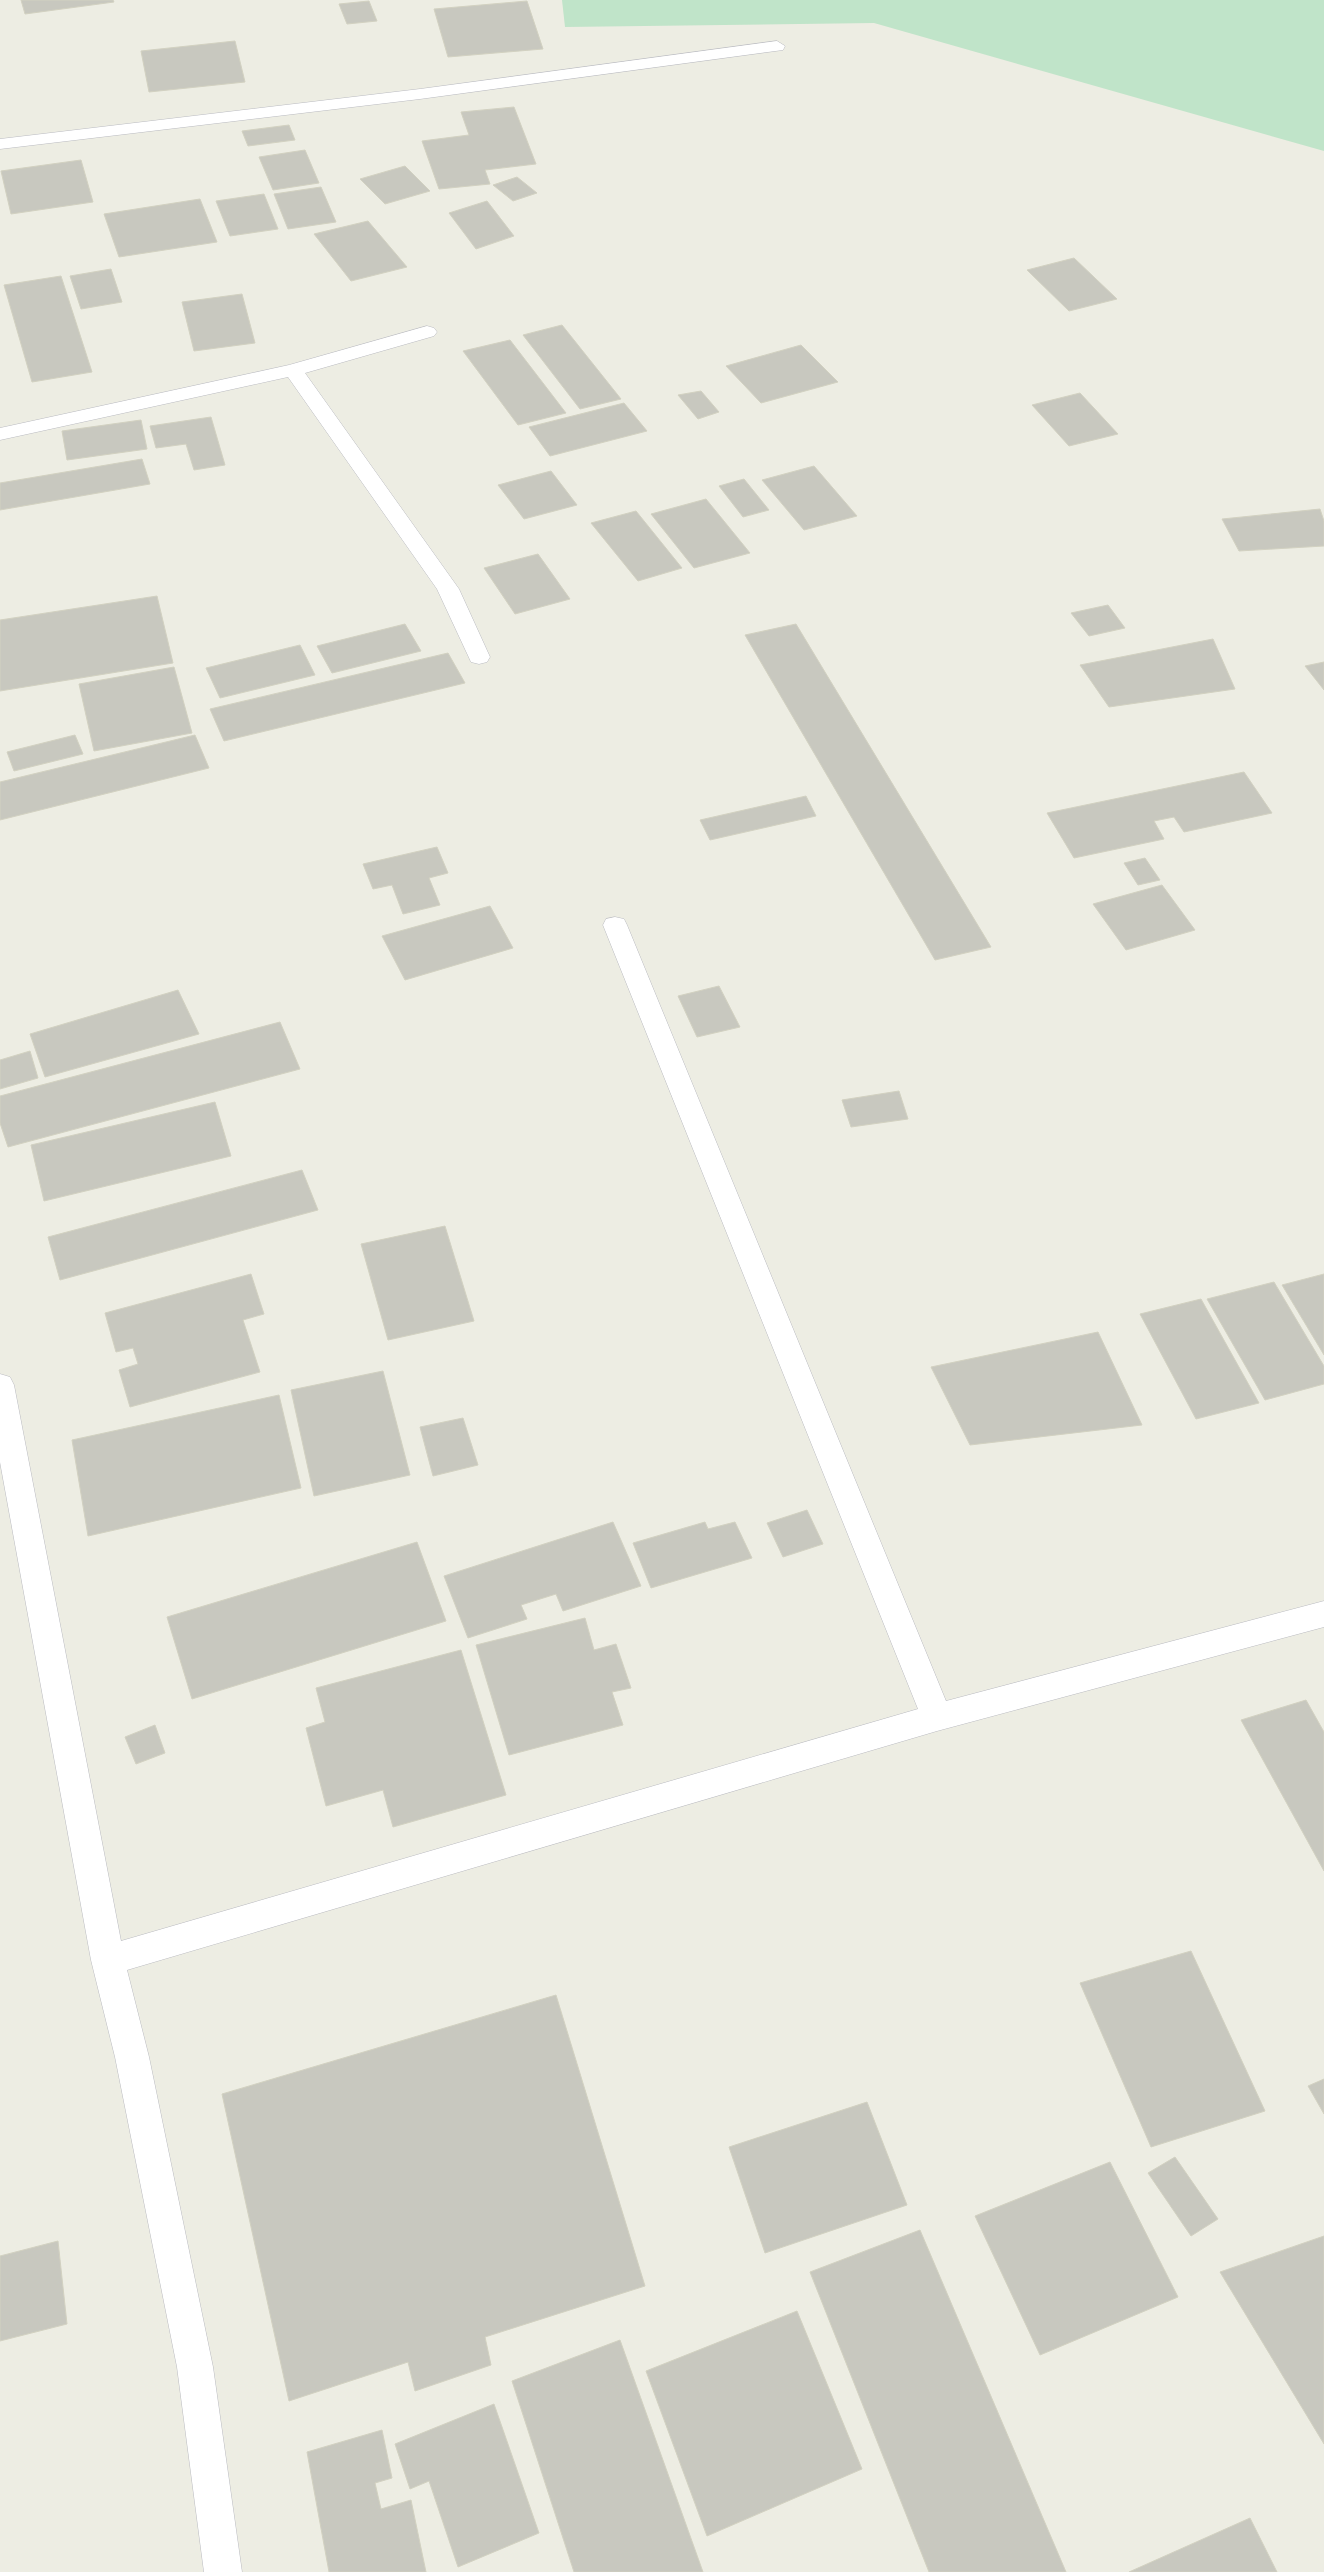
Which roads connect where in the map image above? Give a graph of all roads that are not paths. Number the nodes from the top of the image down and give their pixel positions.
1 (777, 46) dead end
2 (0, 144) edge
3 (427, 332) dead end
4 (294, 370) junction
5 (0, 434) edge
6 (479, 657) dead end
7 (615, 925) dead end
8 (0, 1385) edge
9 (1324, 1614) edge
10 (938, 1716) junction
11 (108, 1960) junction
12 (223, 2572) edge

1 - 2 street
3 - 4 street
4 - 5 street
4 - 6 street
7 - 10 street
8 - 11 street
9 - 10 street
10 - 11 street
11 - 12 street

